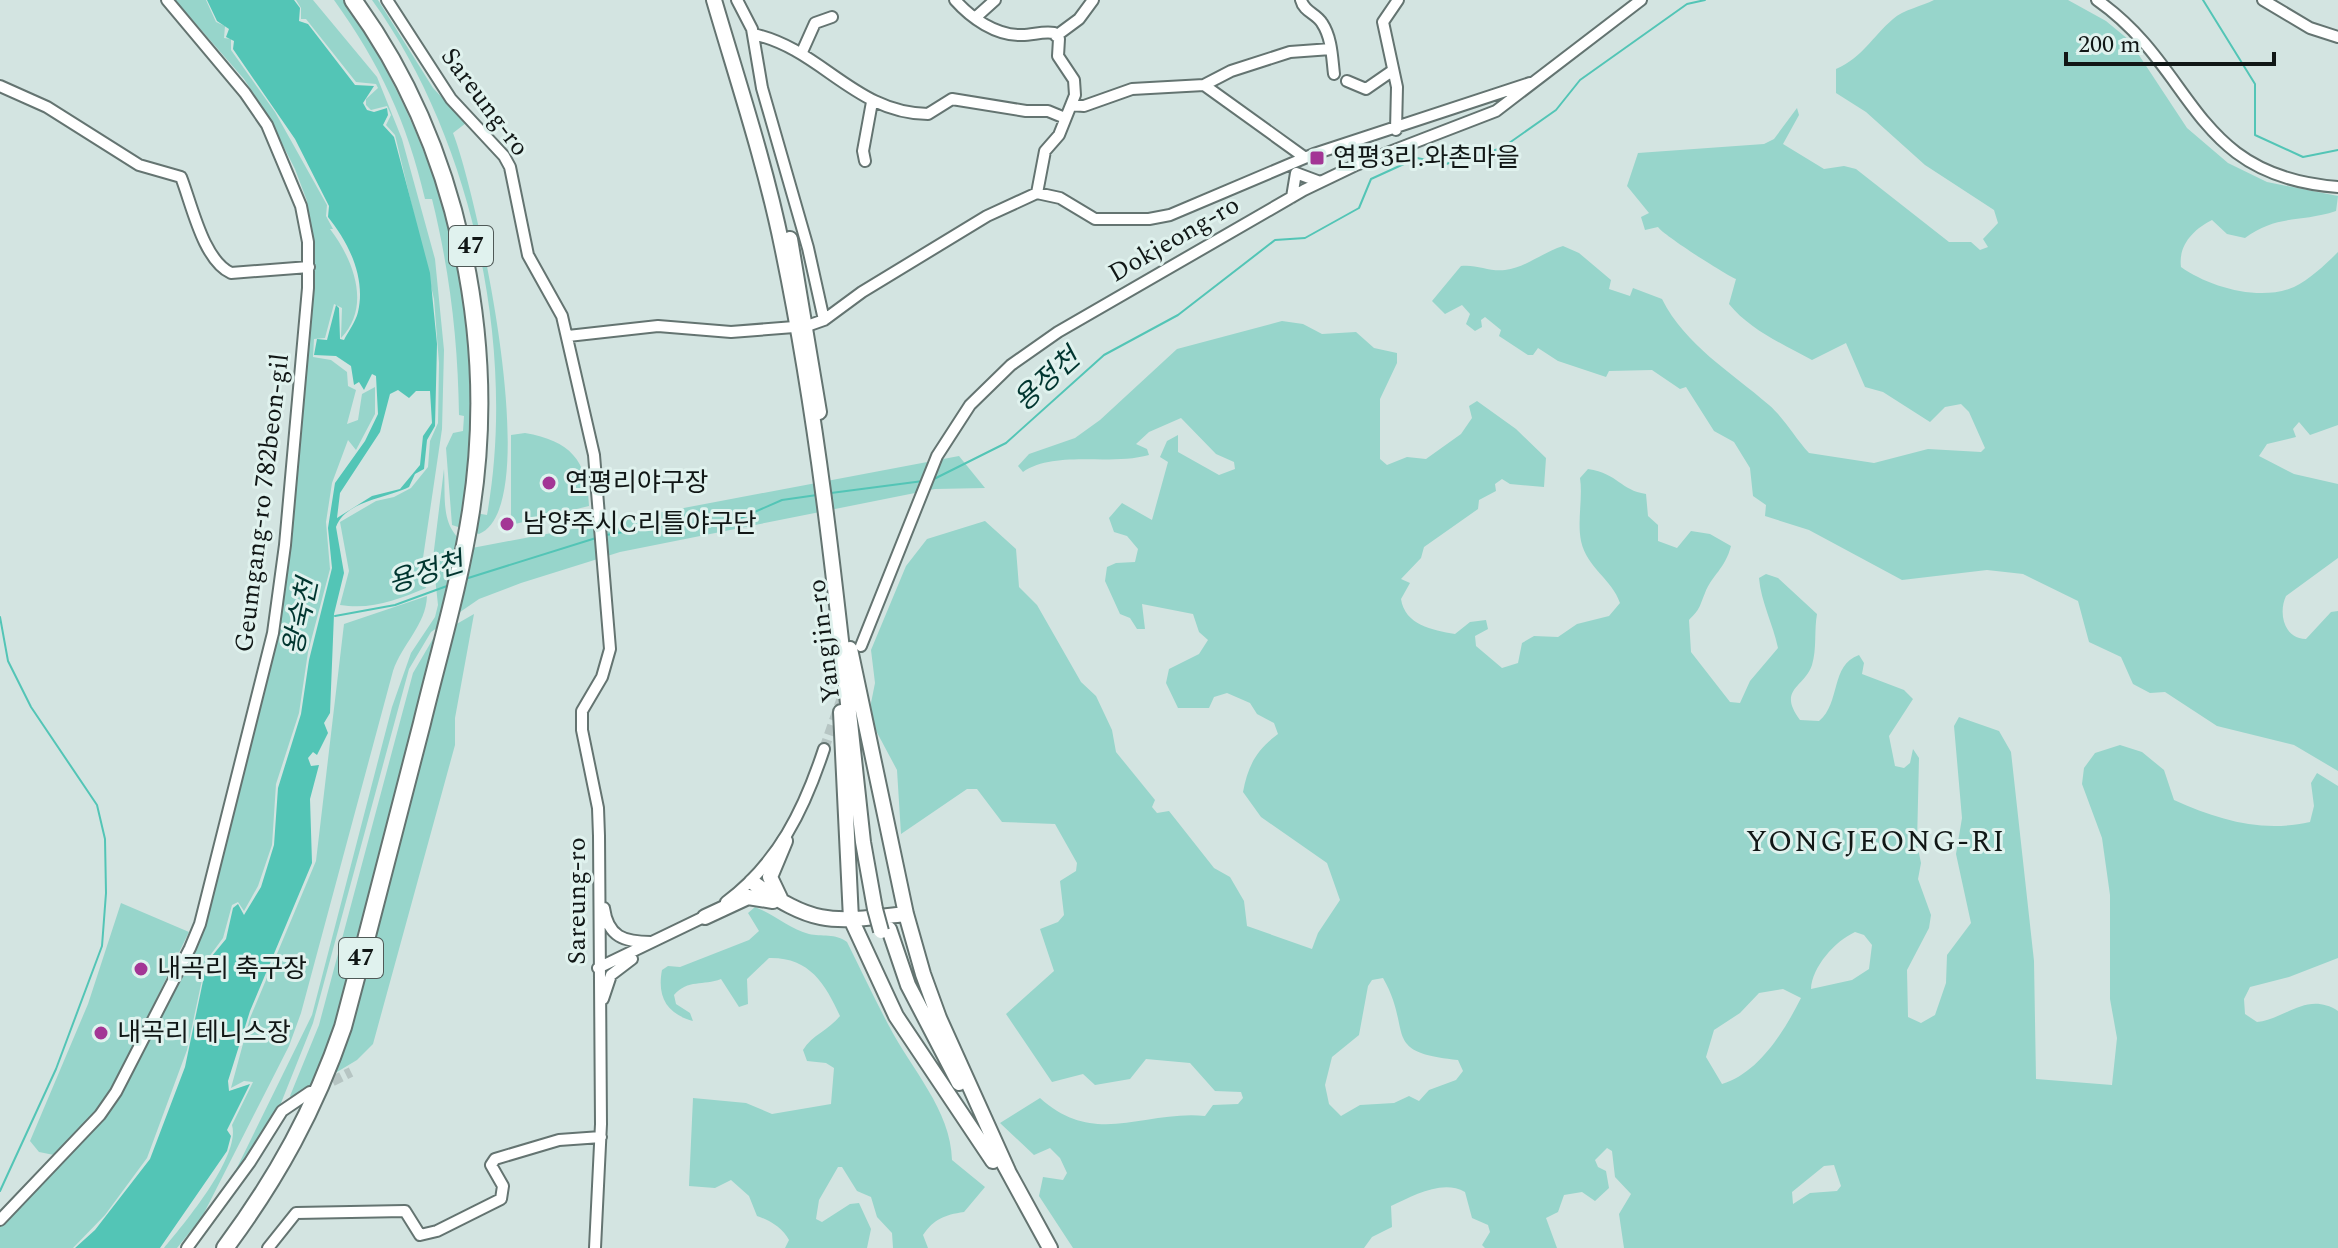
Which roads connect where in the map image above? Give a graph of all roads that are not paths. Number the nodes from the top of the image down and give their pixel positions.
1 (167, 0) edge
2 (353, 0) edge
3 (364, 0) edge
4 (387, 0) edge
5 (714, 0) edge
6 (723, 0) edge
7 (737, 0) edge
8 (955, 0) edge
9 (995, 0) edge
10 (1093, 0) edge
11 (1301, 0) edge
12 (1398, 0) edge
13 (1641, 0) edge
14 (2097, 0) edge
15 (2263, 0) edge
16 (832, 17) dead end
17 (975, 18) junction
18 (753, 34) junction
19 (1056, 36) junction
20 (2338, 37) edge
21 (1331, 49) junction
22 (802, 52) junction
23 (1392, 71) junction
24 (1334, 74) dead end
25 (1347, 81) dead end
26 (1204, 85) junction
27 (0, 86) edge
28 (1515, 92) junction
29 (872, 102) junction
30 (1071, 105) junction
31 (1065, 118) junction
32 (1396, 130) junction
33 (1304, 157) junction
34 (865, 161) dead end
35 (1294, 169) junction
36 (2299, 180) junction
37 (2338, 180) edge
38 (1320, 182) junction
39 (2338, 187) edge
40 (1304, 190) junction
41 (1037, 193) junction
42 (1292, 197) junction
43 (309, 267) junction
44 (824, 320) junction
45 (801, 327) junction
46 (568, 336) junction
47 (475, 514) junction
48 (850, 643) junction
49 (446, 646) junction
50 (824, 749) tunnel mouth
51 (785, 841) junction
52 (600, 881) junction
53 (752, 882) junction
54 (785, 905) junction
55 (906, 914) junction
56 (705, 917) junction
57 (851, 919) junction
58 (885, 930) junction
59 (657, 942) junction
60 (598, 968) junction
61 (598, 1023) junction
62 (310, 1092) tunnel mouth
63 (601, 1137) junction
64 (993, 1161) junction
65 (1008, 1171) junction
66 (0, 1220) edge
67 (187, 1248) edge
68 (225, 1248) edge
69 (237, 1248) edge
70 (268, 1248) edge
71 (595, 1248) edge
72 (1041, 1248) edge
73 (1050, 1248) edge

1 - 43 street, Geumgang-ro 782beon-gil
2 - 47 highway, 47
3 - 47 highway, 47
4 - 46 street, Sareung-ro
5 - 45 main road, Yangjin-ro
6 - 45 main road, Yangjin-ro
7 - 18 street
8 - 17 street
9 - 17 street
10 - 19 street
11 - 21 street
12 - 23 street
13 - 28 street
14 - 36 street
15 - 20 street
16 - 22 street
17 - 19 street
18 - 22 street
18 - 44 street
19 - 30 street
21 - 24 street
21 - 26 street
22 - 29 street
23 - 25 street
23 - 32 street
26 - 30 street
26 - 33 street
27 - 43 street
28 - 32 street
28 - 38 street, Dokjeong-ro
29 - 31 street
29 - 34 street
30 - 31 street
31 - 41 street
32 - 33 street
33 - 35 street
35 - 38 street
35 - 40 street
35 - 41 street
35 - 42 street
36 - 37 street
36 - 39 street
38 - 40 street, Dokjeong-ro
40 - 42 street, Dokjeong-ro
41 - 44 street
42 - 48 street, Dokjeong-ro
43 - 66 street, Geumgang-ro 782beon-gil
44 - 45 street
45 - 46 street
45 - 48 main road, Yangjin-ro
46 - 52 street, Sareung-ro
47 - 49 highway, 47
48 - 55 main road
48 - 57 main road
48 - 58 main road, Yangjin-ro, bridge
49 - 68 highway, 47
49 - 69 highway, 47
50 - 51 street
51 - 53 street
51 - 54 main road
52 - 59 street
52 - 60 street, Sareung-ro
53 - 54 main road
53 - 56 street
54 - 56 main road
54 - 57 main road
55 - 57 main road
55 - 65 main road
56 - 59 street
57 - 64 main road
58 - 64 main road, Yangjin-ro
58 - 65 main road, Yangjin-ro
59 - 60 street
59 - 61 street
60 - 61 street, Sareung-ro
61 - 63 street, Sareung-ro
62 - 67 street
63 - 70 street
63 - 71 street, Sareung-ro
64 - 72 main road, Yangjin-ro
65 - 73 main road, Yangjin-ro

